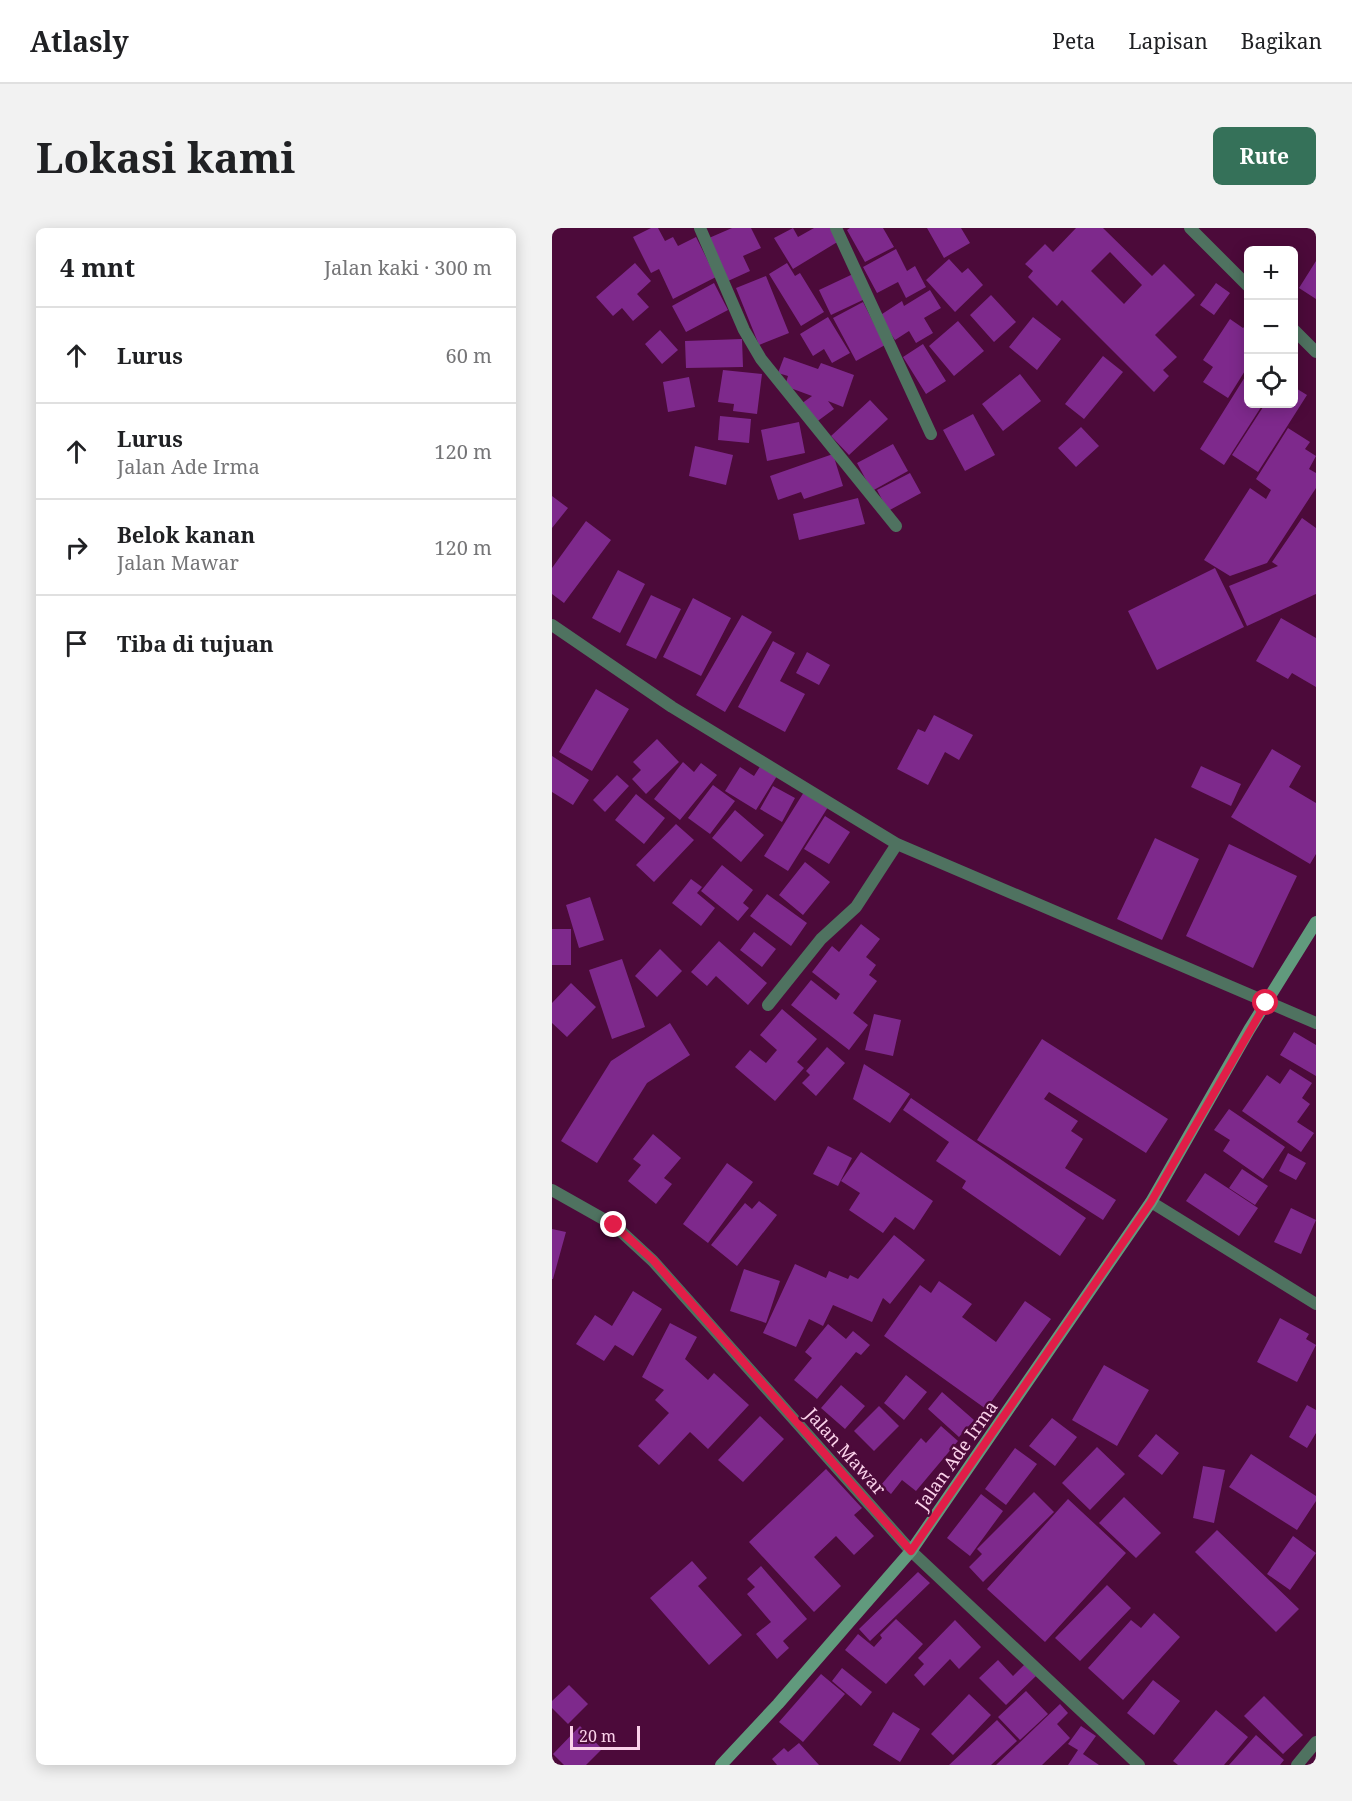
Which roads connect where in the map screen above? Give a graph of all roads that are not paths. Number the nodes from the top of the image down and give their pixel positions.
1 (700, 228) edge
2 (836, 228) edge
3 (1190, 228) edge
4 (1244, 282) edge
5 (1298, 335) edge
6 (1316, 352) edge
7 (931, 434) dead end
8 (896, 526) dead end
9 (552, 625) edge
10 (897, 844) junction
11 (1316, 922) edge
12 (1266, 1003) junction
13 (768, 1005) dead end
14 (1316, 1023) edge
15 (552, 1190) edge
16 (1151, 1202) junction
17 (1316, 1304) edge
18 (911, 1551) junction
19 (1316, 1742) edge
20 (721, 1765) edge
21 (1140, 1765) edge
22 (1298, 1765) edge

1 - 8 street
2 - 7 street
3 - 4 street
5 - 6 street
9 - 10 street
10 - 12 street
10 - 13 street
11 - 12 street, Jalan Ade Irma
12 - 14 street
12 - 16 street, Jalan Ade Irma
15 - 18 street, Jalan Mawar
16 - 17 street
16 - 18 street, Jalan Ade Irma
18 - 20 street, Jalan Ade Irma
18 - 21 street, Jalan Mawar
19 - 22 street

